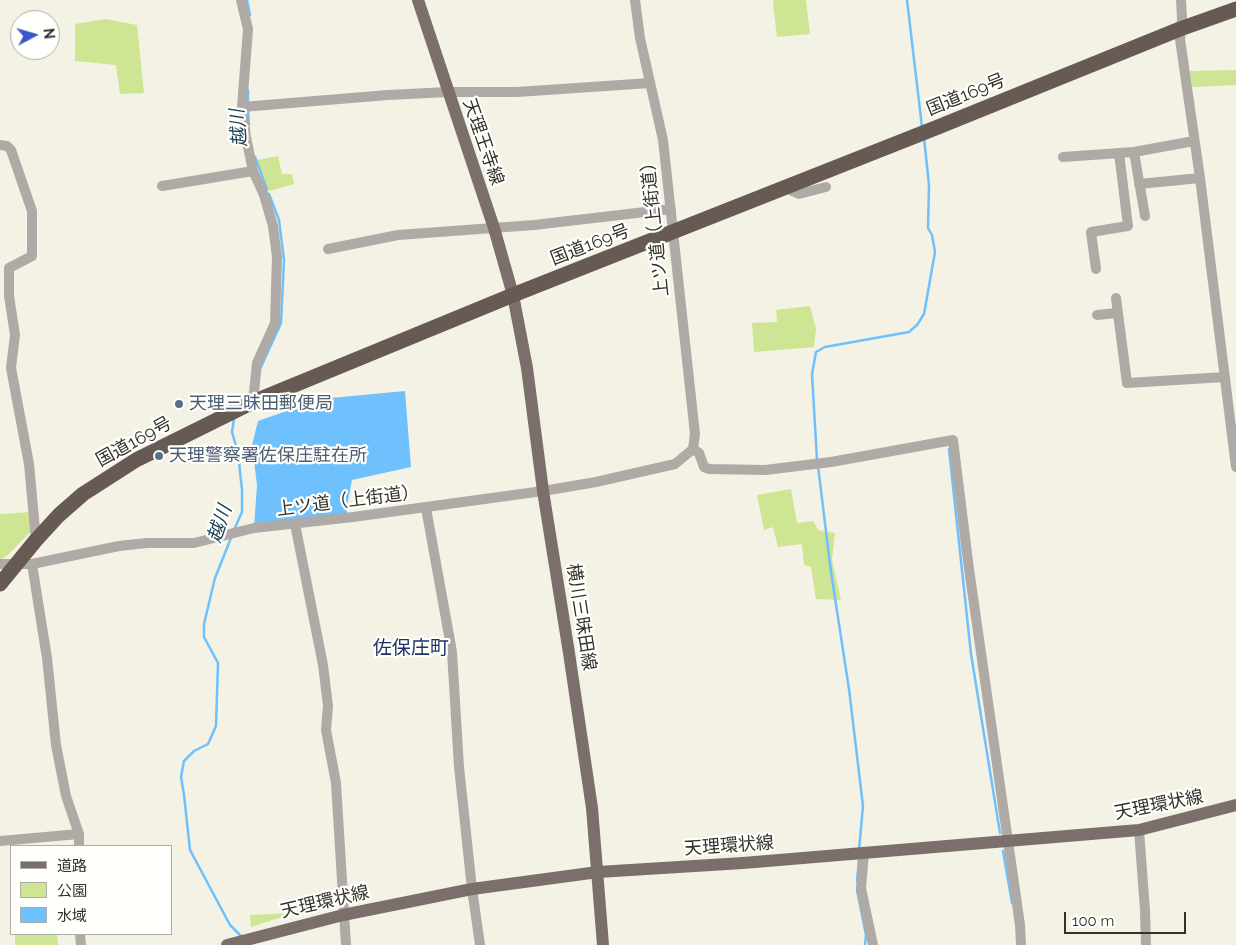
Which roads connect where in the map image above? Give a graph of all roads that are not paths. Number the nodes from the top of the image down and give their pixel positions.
1 (241, 0) edge
2 (418, 0) edge
3 (635, 0) edge
4 (1181, 0) edge
5 (1236, 9) edge
6 (1180, 29) junction
7 (650, 83) junction
8 (448, 92) junction
9 (242, 106) junction
10 (1194, 141) junction
11 (0, 145) edge
12 (1134, 152) junction
13 (1119, 153) junction
14 (1063, 158) dead end
15 (252, 171) junction
16 (1200, 178) junction
17 (1139, 184) junction
18 (790, 185) junction
19 (162, 186) dead end
20 (826, 186) dead end
21 (671, 209) junction
22 (1145, 216) dead end
23 (494, 228) junction
24 (673, 232) junction
25 (328, 249) dead end
26 (1096, 269) dead end
27 (514, 295) junction
28 (5, 296) edge
29 (1116, 298) dead end
30 (1117, 313) junction
31 (1097, 314) dead end
32 (1225, 377) junction
33 (253, 402) junction
34 (693, 449) junction
35 (1236, 467) edge
36 (544, 491) junction
37 (426, 508) junction
38 (295, 524) junction
39 (36, 540) junction
40 (0, 564) edge
41 (16, 564) junction
42 (32, 564) junction
43 (0, 584) edge
44 (1236, 806) edge
45 (1138, 830) junction
46 (79, 834) junction
47 (0, 841) edge
48 (1007, 841) junction
49 (80, 845) edge
50 (864, 853) junction
51 (598, 872) junction
52 (472, 889) junction
53 (343, 915) junction
54 (227, 945) edge
55 (346, 945) edge
56 (480, 945) edge
57 (603, 945) edge
58 (873, 945) edge
59 (1021, 945) edge
60 (1146, 945) edge

1 - 9 street
2 - 8 main road, 天理王寺線
3 - 7 street, 上ツ道（上街道）
4 - 6 street
5 - 6 highway, 国道169号
6 - 10 street
6 - 18 highway, 国道169号
7 - 8 street
7 - 21 street, 上ツ道（上街道）
8 - 9 street
8 - 23 main road, 天理王寺線
9 - 15 street
10 - 12 street
10 - 16 street
11 - 28 street
12 - 13 street
12 - 17 street
13 - 14 street
13 - 26 street
15 - 19 street
15 - 33 street
16 - 17 street
16 - 32 street
17 - 22 street
18 - 20 street
18 - 24 highway, 国道169号
21 - 23 street
21 - 24 street, 上ツ道（上街道）
23 - 25 street
23 - 27 main road, 天理王寺線
24 - 27 highway, 国道169号
24 - 34 street, 上ツ道（上街道）
27 - 33 highway, 国道169号
27 - 36 main road, 横川三昧田線
28 - 39 street
29 - 30 street
30 - 31 street
30 - 32 street
32 - 35 street
33 - 39 highway, 国道169号
34 - 36 street, 上ツ道（上街道）
34 - 48 street
36 - 37 street, 上ツ道（上街道）
36 - 51 main road, 横川三昧田線
37 - 38 street, 上ツ道（上街道）
37 - 52 street
38 - 42 street, 上ツ道（上街道）
38 - 53 street
39 - 41 highway, 国道169号
40 - 41 street, 上ツ道（上街道）
41 - 42 street, 上ツ道（上街道）
41 - 43 highway, 国道169号
42 - 46 street
44 - 45 main road, 天理環状線
45 - 48 main road, 天理環状線
45 - 60 street
46 - 47 street
46 - 49 street
48 - 50 main road, 天理環状線
48 - 59 street
50 - 51 main road, 天理環状線
50 - 58 street
51 - 52 main road, 天理環状線
51 - 57 main road, 横川三昧田線
52 - 53 main road, 天理環状線
52 - 56 street
53 - 54 main road, 天理環状線
53 - 55 street

